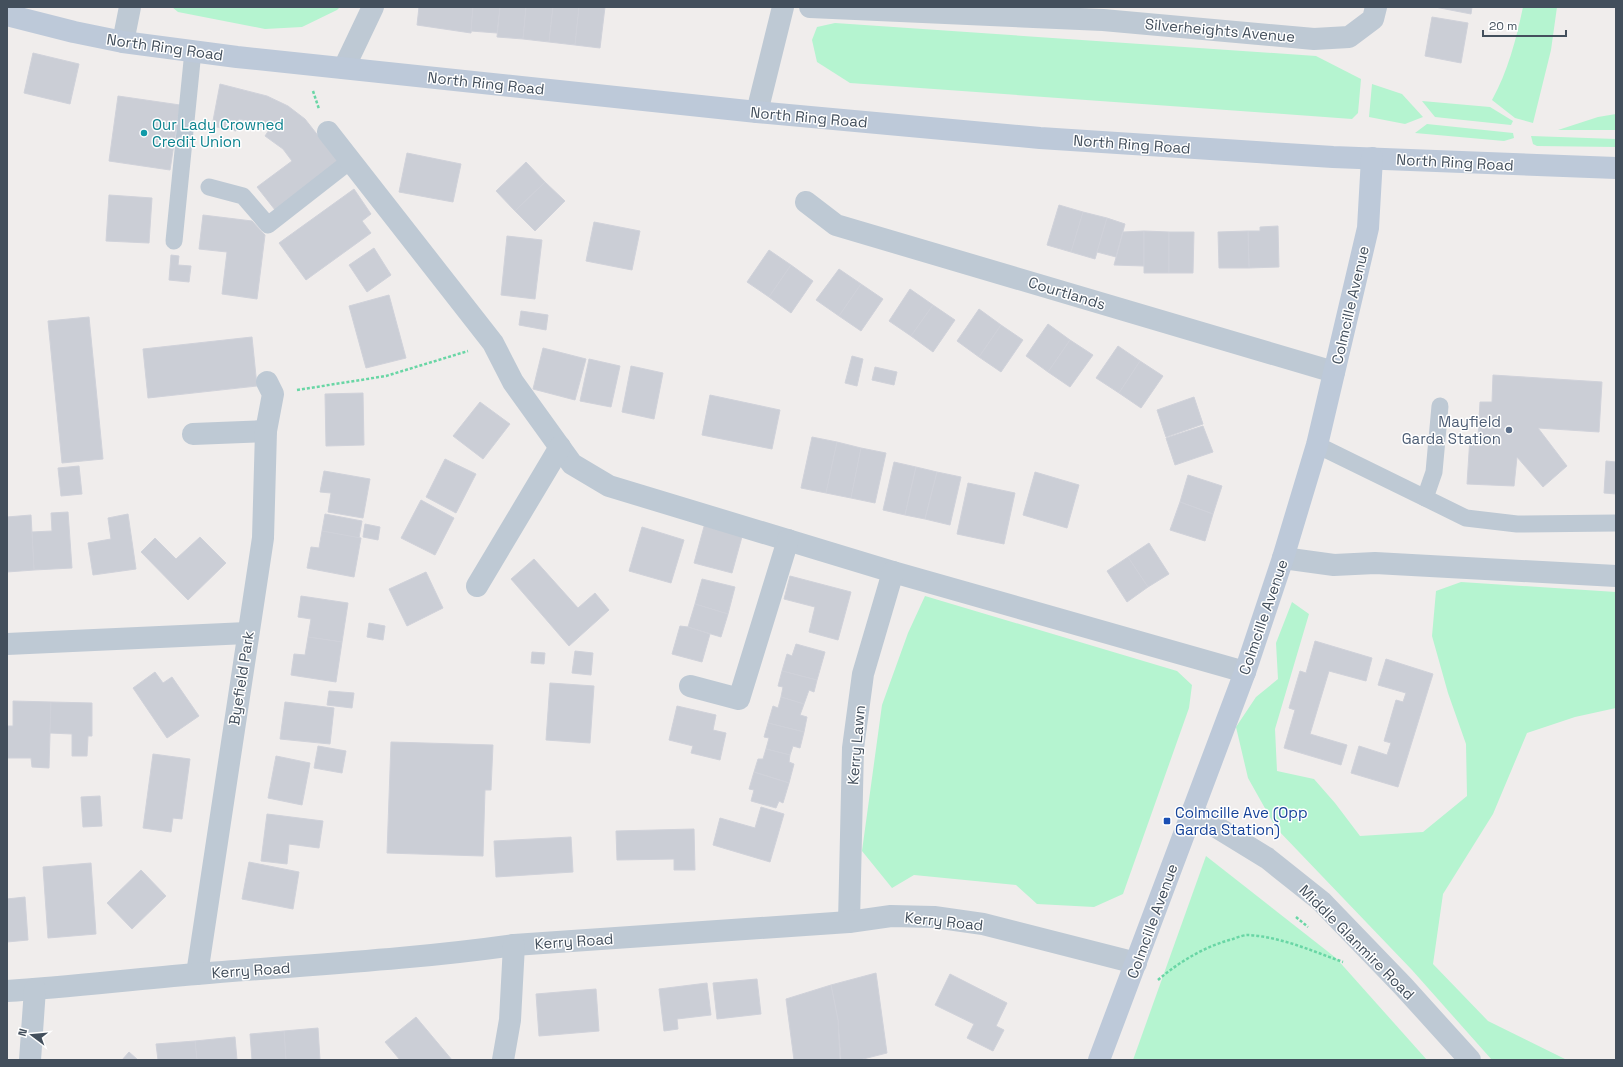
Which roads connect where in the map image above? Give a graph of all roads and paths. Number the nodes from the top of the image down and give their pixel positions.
1 (130, 7) edge
2 (373, 7) edge
3 (783, 7) edge
4 (810, 7) edge
5 (1376, 7) edge
6 (1104, 13) edge
7 (7, 15) edge
8 (123, 42) junction
9 (193, 51) junction
10 (304, 65) junction
11 (344, 68) junction
12 (757, 112) junction
13 (328, 132) joint
14 (1372, 158) junction
15 (350, 162) junction
16 (1616, 168) edge
17 (209, 187) dead end
18 (806, 202) dead end
19 (174, 241) dead end
20 (493, 343) junction
21 (1334, 372) junction
22 (270, 388) joint
23 (1440, 406) dead end
24 (266, 431) junction
25 (193, 434) dead end
26 (1316, 445) junction
27 (560, 447) junction
28 (1425, 498) junction
29 (1616, 523) edge
30 (788, 540) junction
31 (1283, 558) junction
32 (893, 572) junction
33 (1616, 576) edge
34 (476, 586) dead end
35 (248, 633) junction
36 (7, 644) edge
37 (1245, 672) junction
38 (690, 686) dead end
39 (1192, 812) junction
40 (1292, 912) dead end
41 (849, 922) junction
42 (1309, 928) dead end
43 (514, 945) junction
44 (1344, 959) dead end
45 (1136, 963) junction
46 (197, 974) junction
47 (1156, 981) dead end
48 (35, 989) junction
49 (7, 991) edge
50 (30, 1060) edge
51 (503, 1060) edge
52 (1099, 1060) edge
53 (1470, 1060) edge

1 - 8 street
2 - 11 street
3 - 12 street
4 - 6 street, Silverheights Avenue
5 - 6 street, Silverheights Avenue
7 - 8 main road, North Ring Road
8 - 9 main road, North Ring Road
9 - 10 main road, North Ring Road
9 - 19 lane
10 - 11 main road, North Ring Road
10 - 13 path
11 - 12 main road, North Ring Road
12 - 14 main road, North Ring Road
13 - 15 street
14 - 16 main road, North Ring Road
14 - 21 main road, Colmcille Avenue
15 - 17 lane
15 - 20 street
18 - 21 street, Courtlands
20 - 22 path
20 - 27 street
21 - 26 main road, Colmcille Avenue
22 - 24 street, Byefield Park
23 - 28 lane
24 - 25 street
24 - 35 street, Byefield Park
26 - 28 lane
26 - 31 main road, Colmcille Avenue
27 - 30 street
27 - 34 street
28 - 29 lane
30 - 32 street
30 - 38 street
31 - 33 street
31 - 37 main road, Colmcille Avenue
32 - 37 street
32 - 41 street, Kerry Lawn
35 - 36 street
35 - 46 street, Byefield Park
37 - 39 main road, Colmcille Avenue
39 - 45 main road, Colmcille Avenue
39 - 53 street, Middle Glanmire Road
40 - 42 path
41 - 43 street, Kerry Road
41 - 45 street, Kerry Road
43 - 46 street, Kerry Road
43 - 51 street
44 - 47 path
45 - 52 main road, Colmcille Avenue
46 - 48 street, Kerry Road
48 - 49 street, Kerry Road
48 - 50 street

